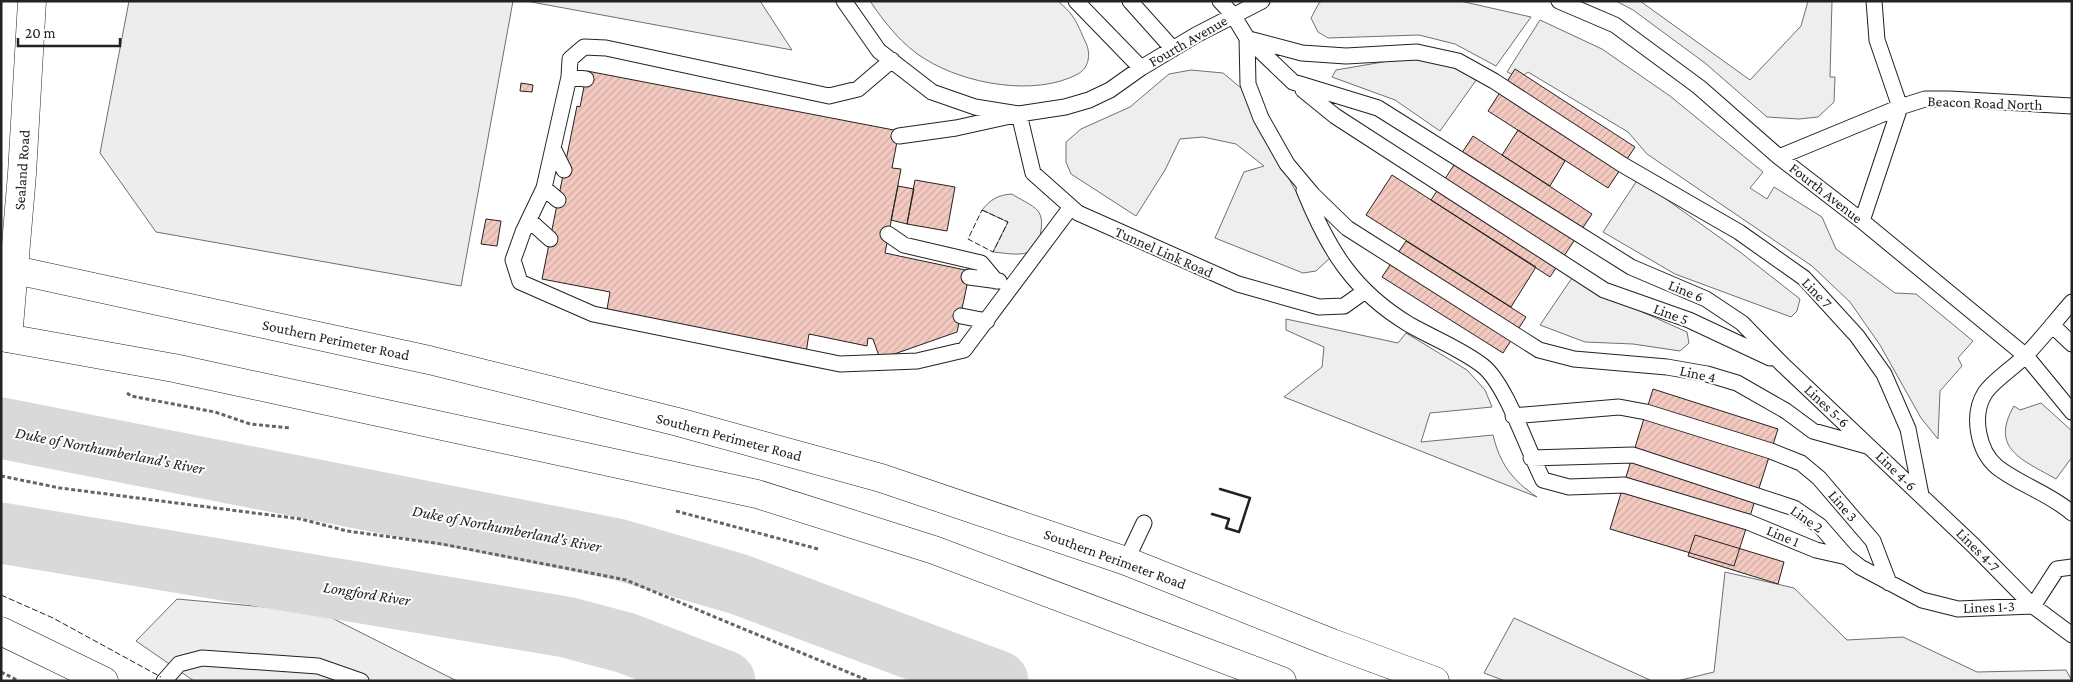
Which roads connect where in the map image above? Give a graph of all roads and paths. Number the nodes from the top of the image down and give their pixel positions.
1 (32, 1) edge
2 (844, 1) edge
3 (1076, 1) edge
4 (1130, 1) edge
5 (1220, 1) edge
6 (1262, 1) edge
7 (1558, 1) edge
8 (1874, 1) edge
9 (1233, 15) junction
10 (1248, 38) junction
11 (1173, 49) junction
12 (892, 60) junction
13 (1141, 68) junction
14 (569, 76) junction
15 (586, 79) dead end
16 (1293, 82) junction
17 (2072, 106) edge
18 (1900, 107) junction
19 (1019, 114) junction
20 (899, 136) dead end
21 (553, 148) junction
22 (1779, 157) junction
23 (564, 170) dead end
24 (1300, 179) junction
25 (544, 188) junction
26 (558, 200) dead end
27 (1071, 207) junction
28 (529, 220) junction
29 (1862, 221) junction
30 (888, 234) dead end
31 (550, 239) dead end
32 (8, 268) edge
33 (969, 277) dead end
34 (996, 281) junction
35 (1016, 283) junction
36 (1365, 291) junction
37 (2072, 302) edge
38 (961, 316) dead end
39 (987, 321) junction
40 (2052, 325) junction
41 (4, 337) edge
42 (2072, 344) edge
43 (2026, 356) junction
44 (1783, 365) junction
45 (123, 390) dead end
46 (2072, 412) edge
47 (1513, 416) junction
48 (297, 428) dead end
49 (1871, 447) junction
50 (1531, 458) junction
51 (1, 476) edge
52 (1921, 495) junction
53 (673, 510) dead end
54 (2072, 513) edge
55 (1144, 523) dead end
56 (820, 550) dead end
57 (1847, 558) junction
58 (1126, 561) junction
59 (2072, 566) edge
60 (1889, 583) junction
61 (2033, 606) junction
62 (1, 631) edge
63 (2072, 634) edge
64 (1, 672) edge
65 (19, 681) edge
66 (104, 681) edge
67 (164, 681) edge
68 (361, 681) edge
69 (869, 681) edge
70 (1282, 681) edge
71 (1435, 681) edge

1 - 32 street, Sealand Road
2 - 12 lane
3 - 13 lane
4 - 11 lane
5 - 9 lane, Line 5
6 - 9 lane, Fourth Avenue
7 - 22 lane, Fourth Avenue
8 - 18 lane
9 - 10 lane, Line 5
9 - 11 lane, Fourth Avenue
10 - 16 lane, Line 5
10 - 24 lane
10 - 52 lane, Line 7
11 - 13 lane, Fourth Avenue
12 - 14 lane
12 - 19 lane
13 - 19 lane
14 - 15 lane
14 - 21 lane
16 - 44 lane, Line 5
16 - 44 lane, Line 6
17 - 18 lane, Beacon Road North
18 - 22 lane, Beacon Road North
18 - 29 lane
19 - 20 lane
19 - 27 lane, Tunnel Link Road
21 - 23 lane
21 - 25 lane
22 - 29 lane, Fourth Avenue
24 - 36 lane, Line 1
24 - 49 lane, Line 4
25 - 26 lane
25 - 28 lane
27 - 35 lane
27 - 36 lane, Tunnel Link Road
28 - 31 lane
28 - 39 lane
29 - 43 lane, Fourth Avenue
30 - 34 lane
32 - 41 street, Sealand Road
32 - 58 street, Southern Perimeter Road
33 - 34 lane
34 - 35 lane
35 - 39 lane
36 - 47 lane, Line 1
37 - 40 lane
38 - 39 lane
40 - 42 lane
40 - 43 lane
41 - 70 street
43 - 46 lane, Fourth Avenue
43 - 54 lane
44 - 49 lane, Lines 5-6
45 - 48 path
47 - 50 lane, Line 1
47 - 60 lane, Line 3
49 - 52 lane, Line 4-6
50 - 57 lane, Line 1
50 - 57 lane, Line 2
51 - 69 path
52 - 61 lane, Lines 4-7
53 - 56 path
55 - 58 lane
57 - 60 lane, Lines 1-3
58 - 71 street, Southern Perimeter Road
59 - 61 lane
60 - 61 lane, Lines 1-3
61 - 63 lane, Lines 4-7
62 - 66 street
64 - 65 path
67 - 68 lane

